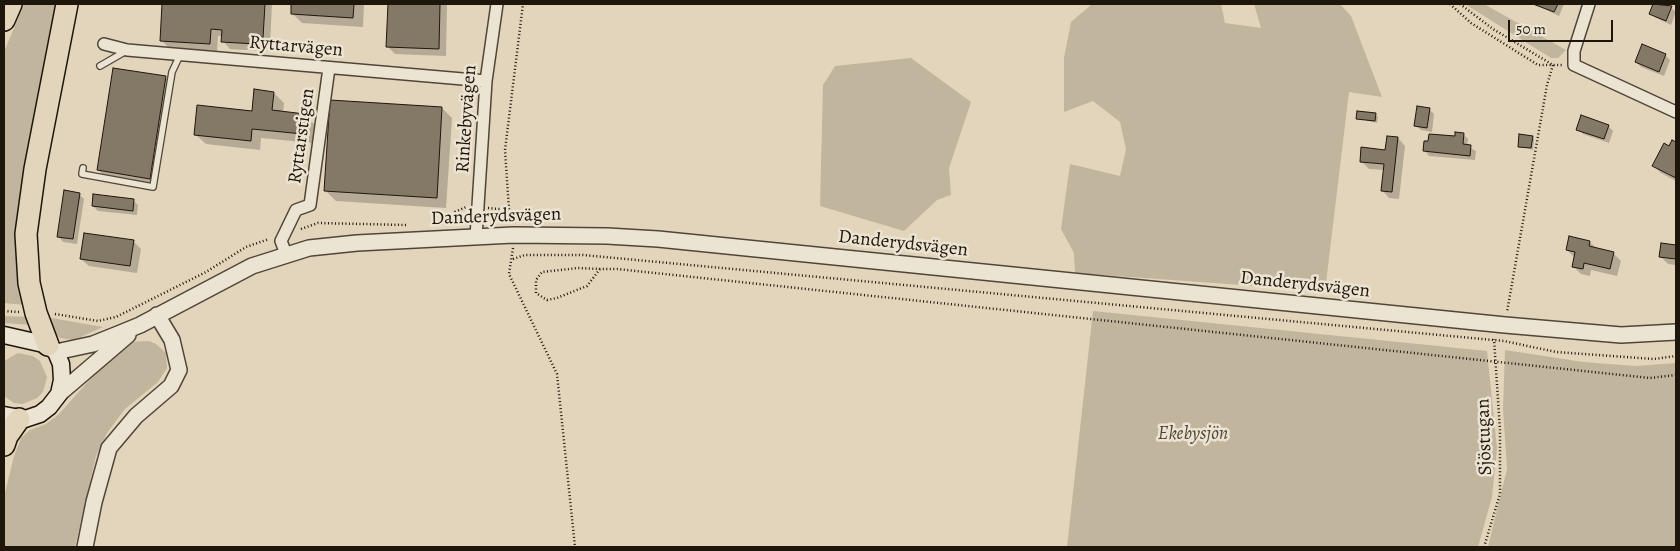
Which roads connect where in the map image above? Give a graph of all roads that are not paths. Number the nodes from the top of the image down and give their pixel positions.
1 (11, 4) edge
2 (67, 4) edge
3 (497, 4) edge
4 (1589, 4) edge
5 (4, 20) edge
6 (104, 44) dead end
7 (128, 50) junction
8 (180, 55) junction
9 (100, 66) dead end
10 (329, 68) junction
11 (486, 81) junction
12 (1676, 112) edge
13 (83, 168) dead end
14 (476, 237) junction
15 (286, 254) junction
16 (158, 315) junction
17 (140, 325) junction
18 (1676, 332) edge
19 (4, 335) edge
20 (20, 338) junction
21 (4, 345) edge
22 (52, 349) junction
23 (59, 394) junction
24 (11, 417) edge
25 (4, 445) edge
26 (85, 547) edge

1 - 5 highway
2 - 22 highway
3 - 11 street, Rinkebyvägen
4 - 12 street
6 - 7 street, Ryttarvägen
7 - 8 street, Ryttarvägen
7 - 9 lane
8 - 10 street, Ryttarvägen
8 - 13 lane
10 - 11 street, Ryttarvägen
10 - 15 street, Ryttarstigen
11 - 14 street, Rinkebyvägen
14 - 15 street, Danderydsvägen
14 - 18 street, Danderydsvägen
15 - 16 street, Danderydsvägen
16 - 17 street, Danderydsvägen
16 - 26 street
17 - 22 street, Danderydsvägen
17 - 23 street, Danderydsvägen
19 - 20 main road
20 - 21 main road
20 - 22 main road
22 - 23 main road
23 - 24 main road
24 - 25 highway

